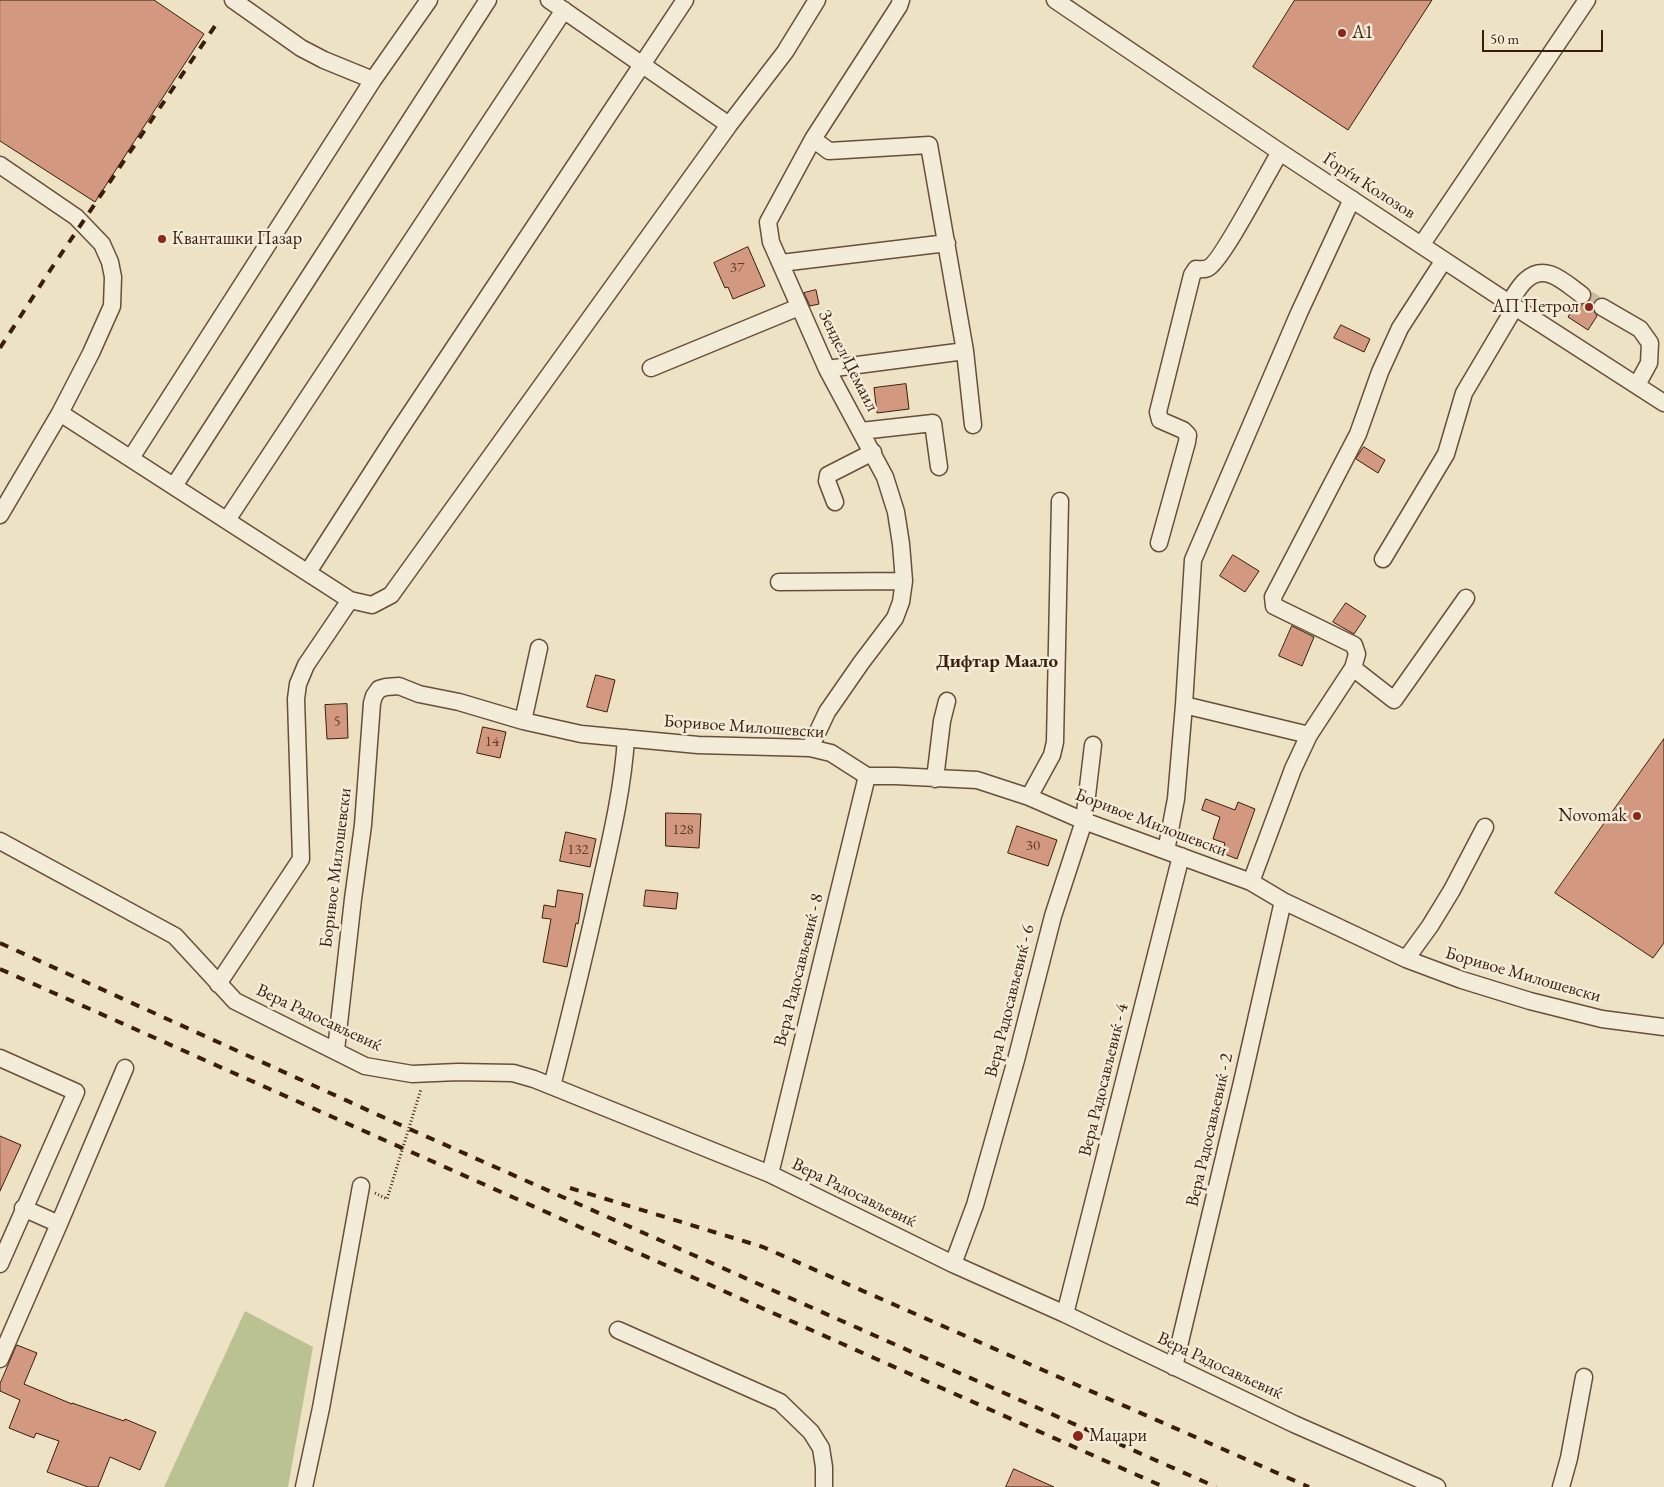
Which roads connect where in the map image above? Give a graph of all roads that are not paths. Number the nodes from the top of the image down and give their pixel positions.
1 (233, 0) edge
2 (429, 0) edge
3 (488, 0) edge
4 (549, 0) edge
5 (685, 0) edge
6 (817, 0) edge
7 (901, 0) edge
8 (1055, 0) edge
9 (1587, 0) edge
10 (564, 10) junction
11 (642, 64) junction
12 (373, 80) junction
13 (729, 125) junction
14 (813, 139) junction
15 (1280, 152) junction
16 (0, 164) edge
17 (1352, 199) junction
18 (947, 243) junction
19 (1422, 244) junction
20 (1444, 260) junction
21 (781, 263) junction
22 (1582, 295) tunnel mouth
23 (1512, 305) junction
24 (799, 307) junction
25 (1602, 307) tunnel mouth
26 (965, 351) junction
27 (651, 368) dead end
28 (827, 369) junction
29 (1637, 385) junction
30 (1664, 403) edge
31 (60, 413) junction
32 (973, 424) dead end
33 (861, 431) junction
34 (873, 452) junction
35 (131, 458) junction
36 (939, 467) dead end
37 (174, 486) junction
38 (1060, 501) dead end
39 (835, 502) dead end
40 (0, 515) edge
41 (227, 520) junction
42 (1159, 543) dead end
43 (1384, 558) dead end
44 (308, 572) junction
45 (904, 581) junction
46 (779, 582) dead end
47 (1466, 598) dead end
48 (350, 600) junction
49 (539, 648) dead end
50 (1354, 668) junction
51 (947, 701) dead end
52 (1184, 705) junction
53 (523, 721) junction
54 (1309, 735) junction
55 (626, 738) junction
56 (1093, 744) dead end
57 (810, 748) junction
58 (867, 776) junction
59 (935, 778) junction
60 (1030, 797) junction
61 (1084, 821) junction
62 (1485, 826) dead end
63 (0, 840) edge
64 (1173, 853) junction
65 (1251, 882) junction
66 (1283, 902) junction
67 (1406, 959) junction
68 (218, 984) junction
69 (1664, 1028) edge
70 (336, 1050) junction
71 (0, 1058) edge
72 (125, 1068) dead end
73 (552, 1086) junction
74 (770, 1174) junction
75 (361, 1186) road end
76 (23, 1208) junction
77 (60, 1224) junction
78 (0, 1264) edge
79 (954, 1264) junction
80 (1065, 1314) junction
81 (618, 1330) dead end
82 (2, 1349) edge
83 (1174, 1367) junction
84 (1584, 1377) dead end
85 (304, 1487) edge
86 (824, 1487) edge
87 (1438, 1487) edge
88 (1561, 1487) edge

1 - 12 street
2 - 12 street
3 - 37 street
4 - 10 street
5 - 11 street
6 - 13 street
7 - 14 street, Зендел Џемаил
8 - 15 street, Ѓорѓи Колозов
9 - 19 street
10 - 11 street
10 - 41 street
11 - 13 street
11 - 44 street
12 - 35 street
13 - 48 street
14 - 18 street
14 - 21 street, Зендел Џемаил
15 - 17 street, Ѓорѓи Колозов
15 - 42 street
16 - 31 street
17 - 19 street, Ѓорѓи Колозов
17 - 52 street, Вера Радосављевиќ - 4
18 - 21 street
18 - 26 street
19 - 20 street, Ѓорѓи Колозов
20 - 23 street, Ѓорѓи Колозов
20 - 50 street
21 - 24 street, Зендел Џемаил
22 - 23 street
23 - 29 street, Ѓорѓи Колозов
23 - 43 street
24 - 27 street
24 - 28 street, Зендел Џемаил
25 - 29 street
26 - 28 street
26 - 32 street
28 - 33 street, Зендел Џемаил
29 - 30 street, Ѓорѓи Колозов
31 - 35 street
31 - 40 street
33 - 34 street, Зендел Џемаил
33 - 36 street
34 - 39 street
34 - 45 street, Зендел Џемаил
35 - 37 street
37 - 41 street
38 - 60 street
41 - 44 street
44 - 48 street
45 - 46 street
45 - 57 street, Зендел Џемаил
47 - 50 street
48 - 68 street
49 - 53 street
50 - 54 street
51 - 59 street
52 - 54 street
52 - 64 street, Вера Радосављевиќ - 4
53 - 55 street, Боривое Милошевски
53 - 70 street, Боривое Милошевски
54 - 65 street
55 - 57 street, Боривое Милошевски
55 - 73 street
56 - 61 street, Вера Радосављевиќ - 6
57 - 58 street, Боривое Милошевски
58 - 59 street, Боривое Милошевски
58 - 74 street, Вера Радосављевиќ - 8
59 - 60 street, Боривое Милошевски
60 - 61 street, Боривое Милошевски
61 - 64 street, Боривое Милошевски
61 - 79 street, Вера Радосављевиќ - 6
62 - 67 street
63 - 68 street, Вера Радосављевиќ
64 - 65 street, Боривое Милошевски
64 - 80 street, Вера Радосављевиќ - 4
65 - 66 street, Боривое Милошевски
66 - 67 street, Боривое Милошевски
66 - 83 street, Вера Радосављевиќ - 2
67 - 69 street, Боривое Милошевски
68 - 70 street, Вера Радосављевиќ
70 - 73 street, Вера Радосављевиќ
71 - 76 street
72 - 77 street
73 - 74 street, Вера Радосављевиќ
74 - 79 street, Вера Радосављевиќ
75 - 85 street
76 - 77 street
76 - 78 street
77 - 82 street
79 - 80 street, Вера Радосављевиќ
80 - 83 street, Вера Радосављевиќ
81 - 86 street
83 - 87 street, Вера Радосављевиќ
84 - 88 street

